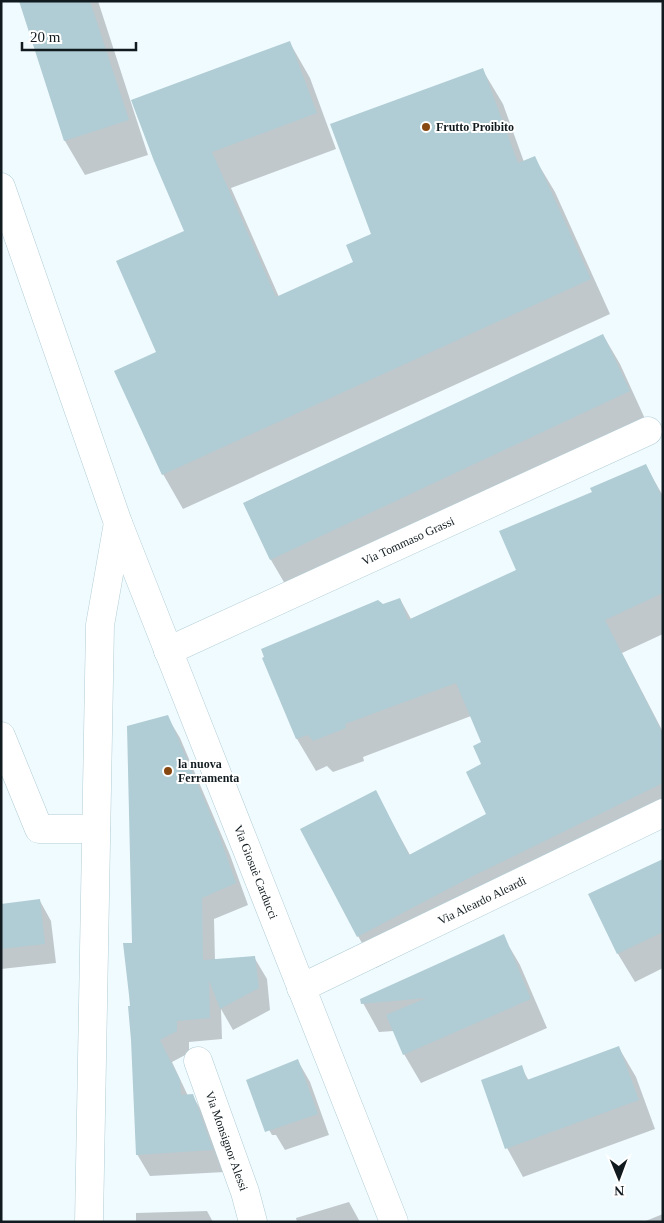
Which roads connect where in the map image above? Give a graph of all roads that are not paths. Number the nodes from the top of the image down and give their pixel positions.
1 (1, 187) edge
2 (648, 431) dead end
3 (118, 523) junction
4 (168, 651) junction
5 (1, 736) edge
6 (663, 813) edge
7 (96, 829) junction
8 (301, 988) junction
9 (198, 1061) dead end
10 (89, 1222) edge
11 (253, 1222) edge
12 (394, 1222) edge

1 - 3 street, Via Giosuè Carducci
2 - 4 street, Via Tommaso Grassi
3 - 4 street, Via Giosuè Carducci
3 - 7 street
4 - 8 street, Via Giosuè Carducci
5 - 7 street
6 - 8 street, Via Aleardo Aleardi
7 - 10 street
8 - 12 street, Via Giosuè Carducci
9 - 11 street, Via Monsignor Alessi

